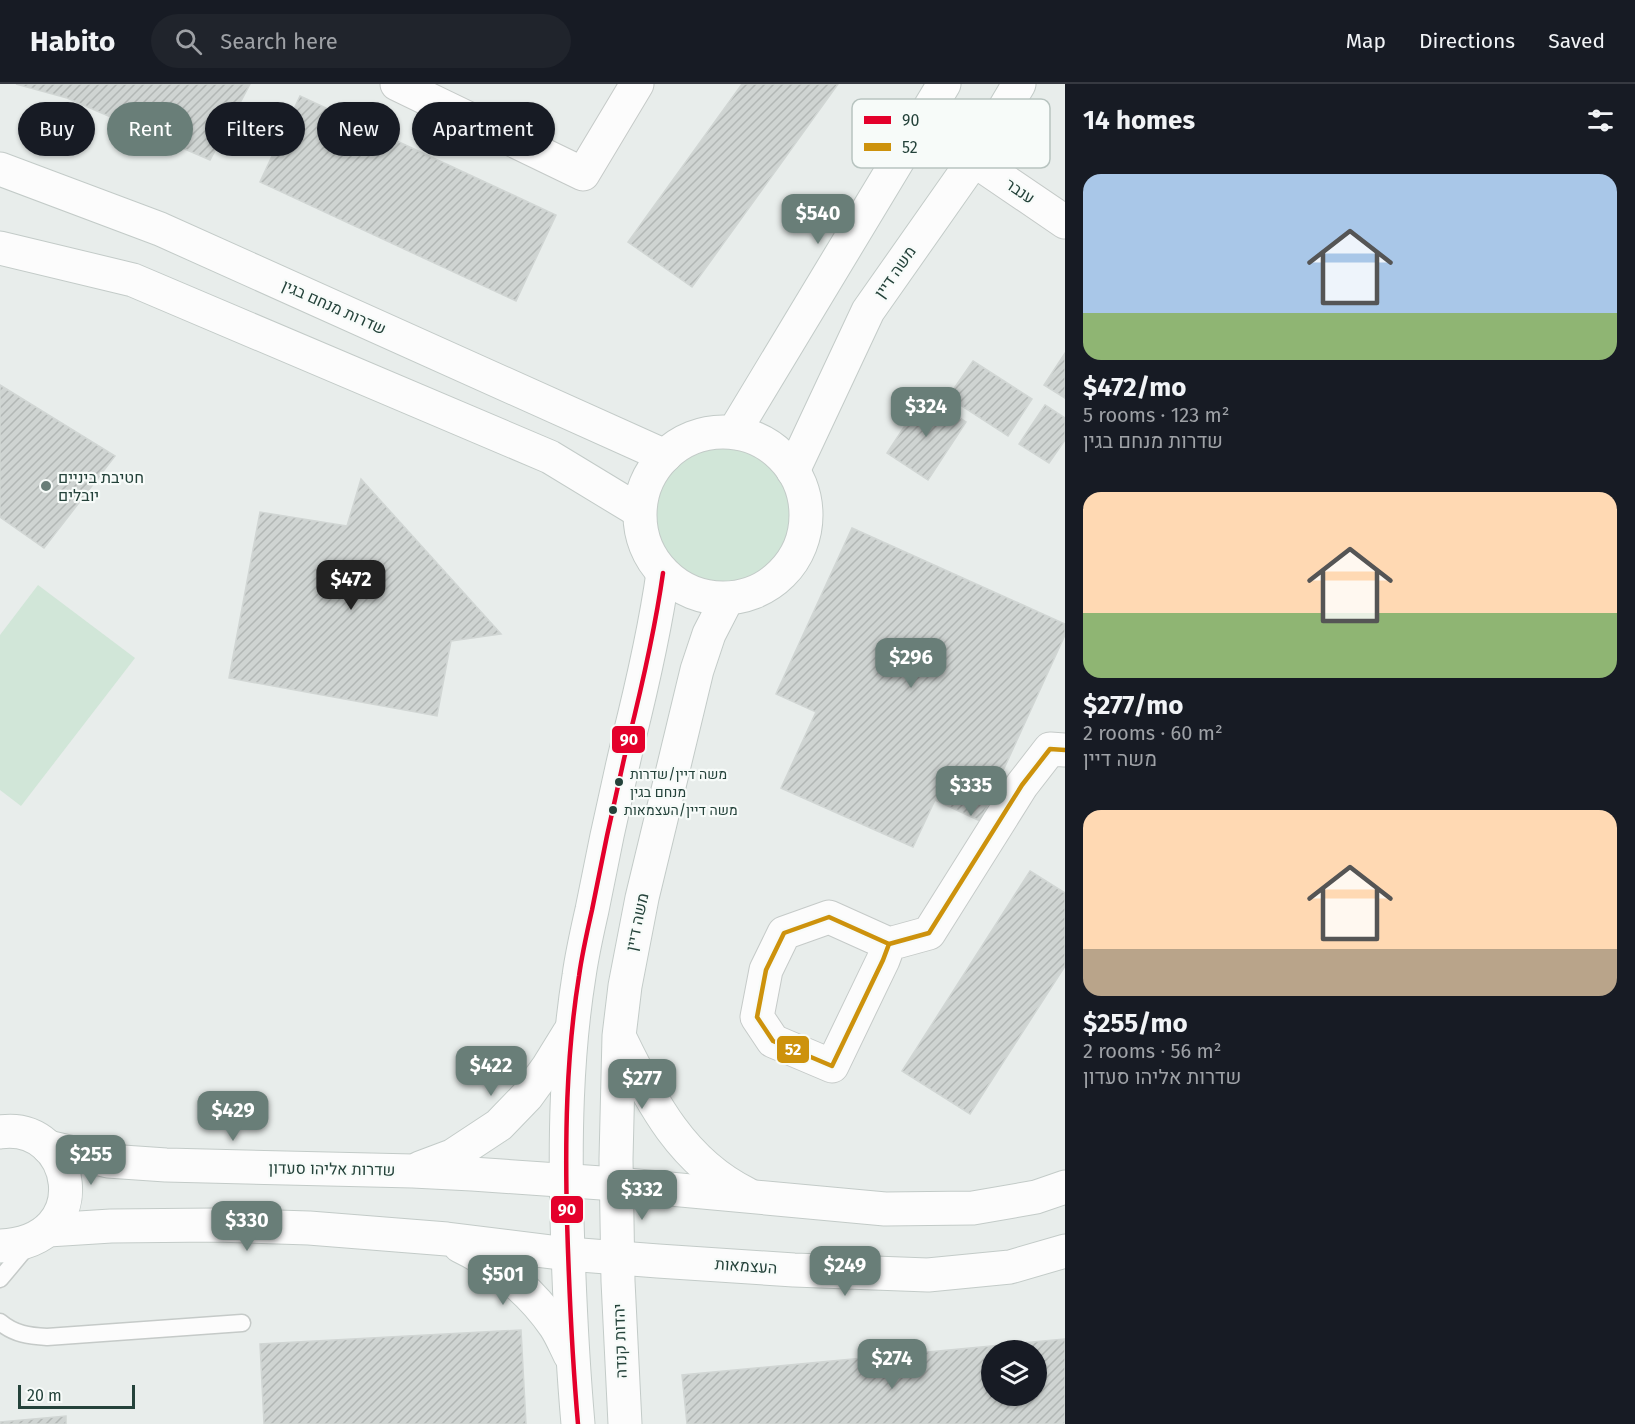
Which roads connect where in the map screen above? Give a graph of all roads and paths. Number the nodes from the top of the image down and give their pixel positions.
1 (397, 84) edge
2 (637, 84) edge
3 (944, 84) edge
4 (1019, 84) edge
5 (935, 99) edge
6 (1010, 99) edge
7 (893, 168) edge
8 (968, 168) edge
9 (986, 168) edge
10 (0, 169) edge
11 (1065, 222) edge
12 (0, 248) edge
13 (734, 432) junction
14 (665, 456) junction
15 (793, 471) junction
16 (639, 511) junction
17 (663, 573) junction
18 (727, 599) junction
19 (1065, 750) edge
20 (889, 944) junction
21 (571, 1029) junction
22 (619, 1036) junction
23 (0, 1132) edge
24 (48, 1147) junction
25 (413, 1171) junction
26 (566, 1181) junction
27 (616, 1184) junction
28 (1065, 1187) edge
29 (755, 1198) junction
30 (40, 1235) junction
31 (447, 1239) junction
32 (0, 1246) edge
33 (1065, 1251) edge
34 (568, 1254) junction
35 (617, 1257) junction
36 (0, 1279) edge
37 (0, 1322) edge
38 (242, 1323) dead end
39 (572, 1359) junction
40 (578, 1424) edge
41 (625, 1424) edge

1 - 2 street
3 - 5 street
4 - 6 street, משה דיין
7 - 13 street
8 - 15 street, משה דיין
9 - 11 street, ענבר
10 - 14 street, שדרות מנחם בגין
12 - 16 street
13 - 14 street
13 - 15 street
14 - 16 street
15 - 18 street
16 - 17 street
17 - 18 street
17 - 21 street
18 - 22 street, משה דיין
19 - 20 street
20 - 20 street
21 - 25 street
21 - 26 street
22 - 27 street, משה דיין
22 - 29 street
23 - 24 street, שדרות אליהו סעדון
24 - 25 street, שדרות אליהו סעדון
24 - 30 street
25 - 26 street, שדרות אליהו סעדון
26 - 27 street, שדרות אליהו סעדון
26 - 34 street
27 - 29 street
27 - 35 street, משה דיין
28 - 29 street
30 - 31 street
30 - 32 street
30 - 36 lane
31 - 34 street
31 - 39 street
33 - 35 street, העצמאות
34 - 35 street, העצמאות
34 - 39 street
35 - 41 street, יהדות קנדה
37 - 38 lane
39 - 40 street

